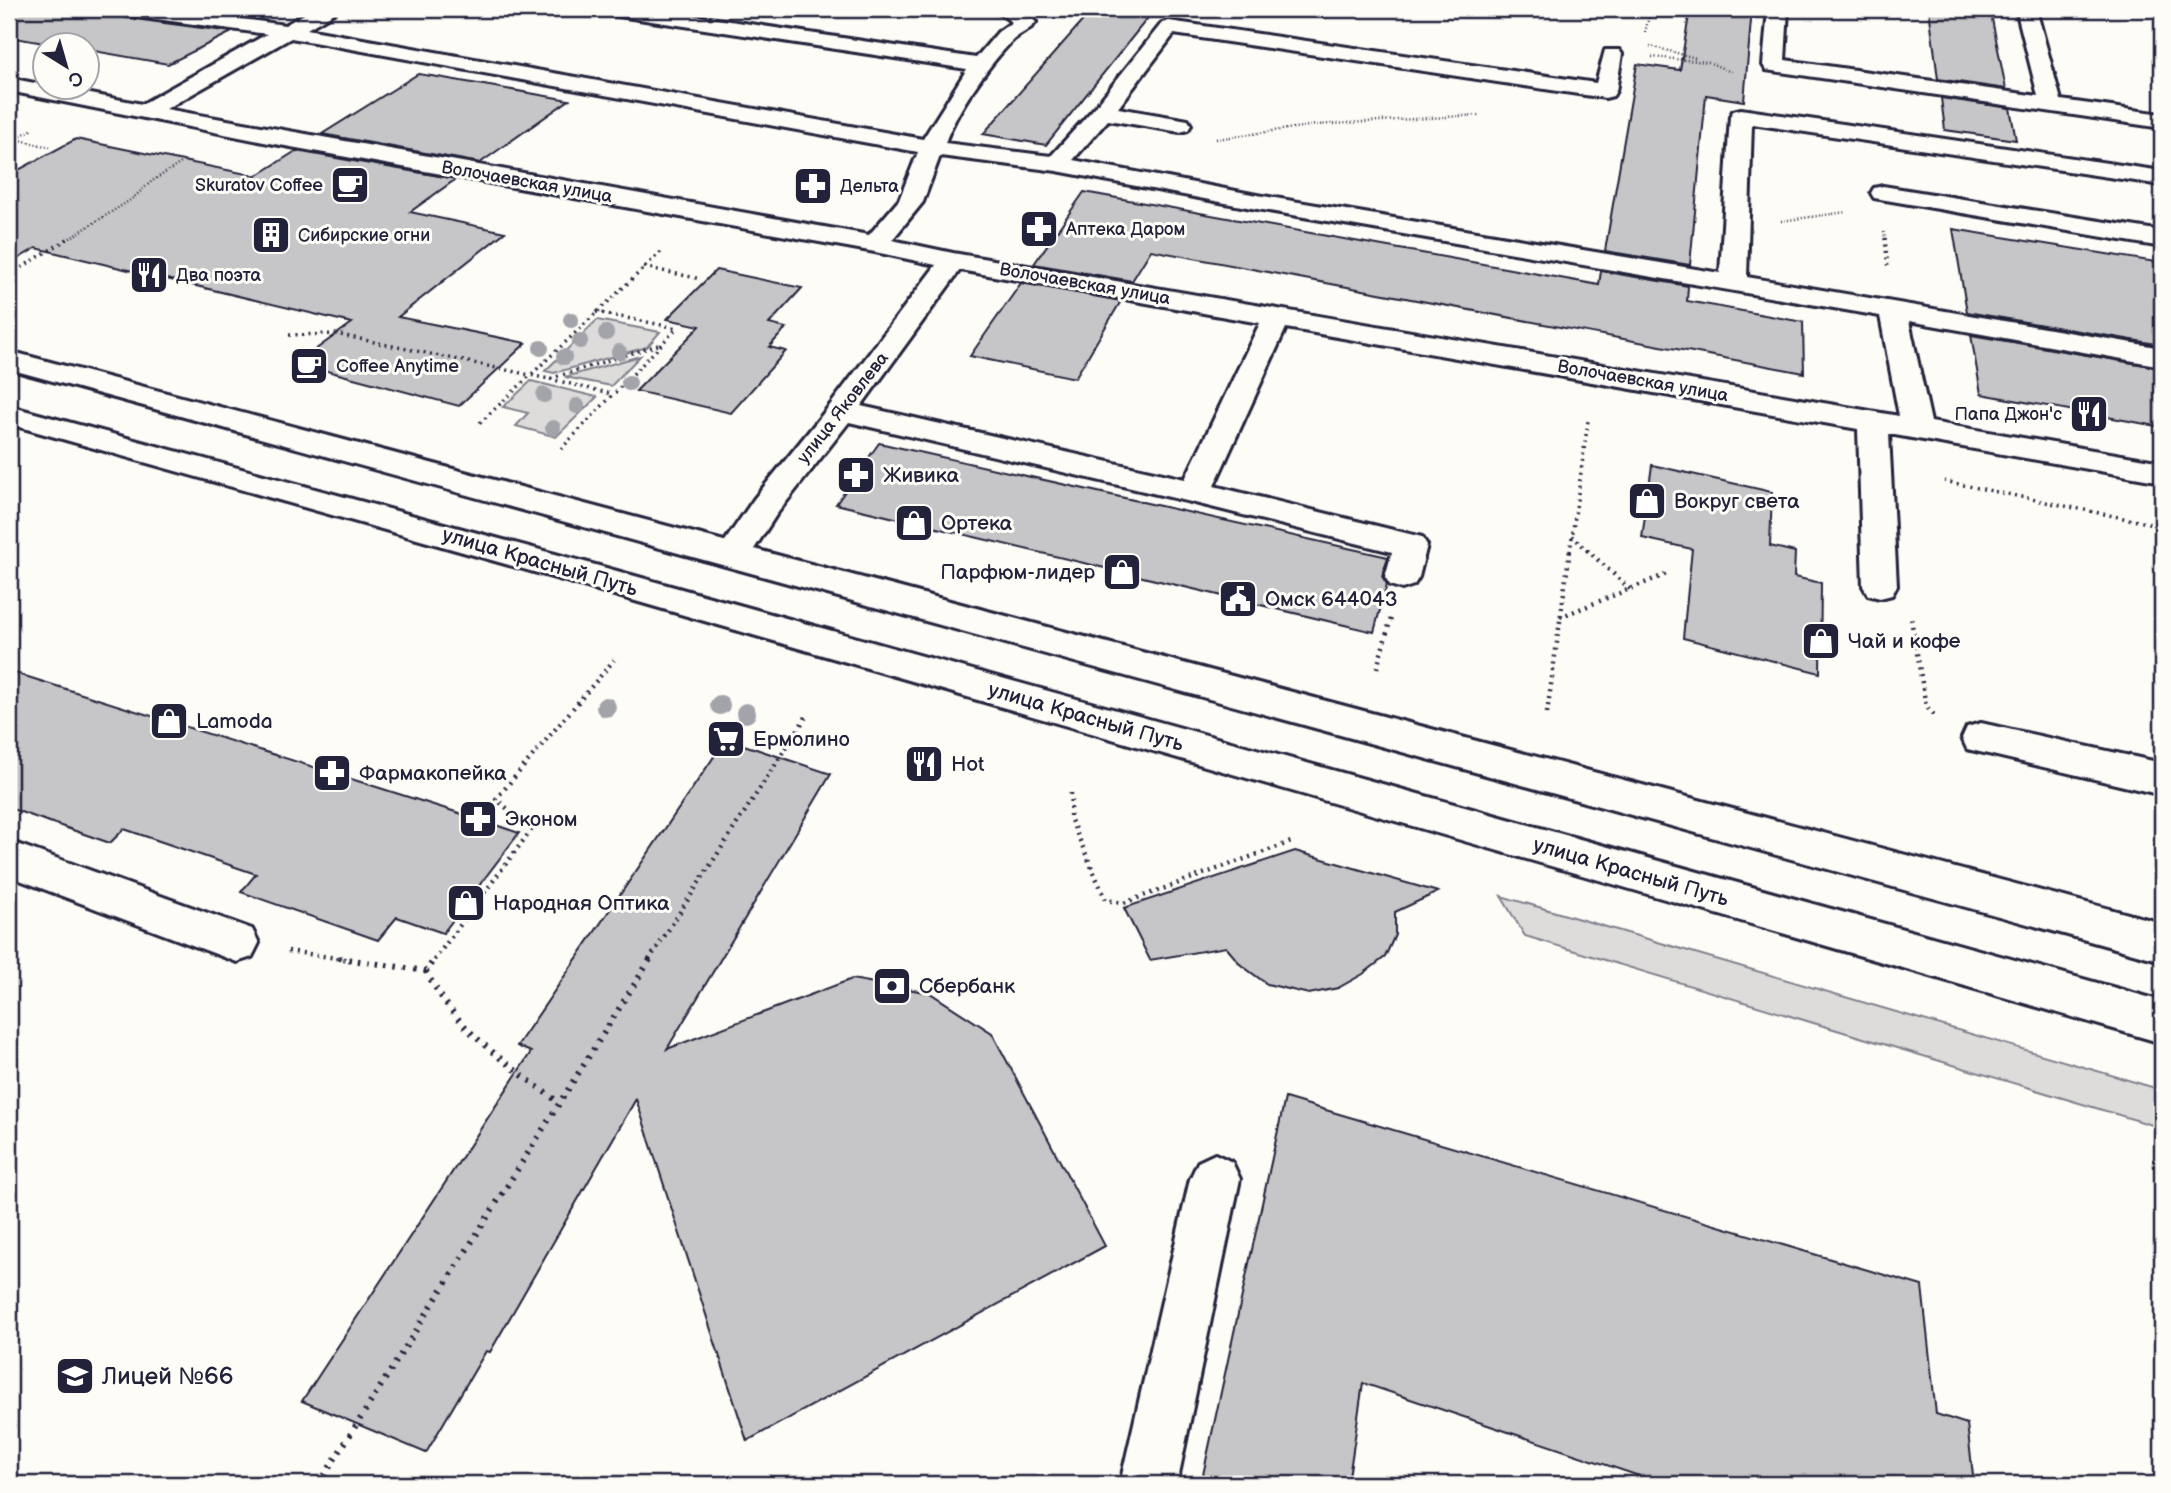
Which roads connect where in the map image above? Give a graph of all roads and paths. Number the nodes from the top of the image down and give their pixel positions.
1 (127, 9) edge
2 (327, 9) edge
3 (612, 9) edge
4 (1003, 9) edge
5 (1778, 9) edge
6 (2026, 9) edge
7 (1031, 15) edge
8 (286, 31) junction
9 (1643, 44) dead end
10 (1300, 46) junction
11 (1612, 54) joint
12 (1708, 62) junction
13 (981, 65) junction
14 (1774, 65) junction
15 (1288, 68) dead end
16 (9, 85) edge
17 (2050, 105) junction
18 (147, 111) junction
19 (1103, 112) junction
20 (1489, 113) dead end
21 (1741, 116) junction
22 (2162, 121) edge
23 (1180, 125) dead end
24 (15, 139) dead end
25 (1211, 139) dead end
26 (50, 147) dead end
27 (933, 148) junction
28 (1056, 164) junction
29 (2162, 178) edge
30 (152, 181) dead end
31 (1882, 200) junction
32 (1736, 227) junction
33 (2162, 239) edge
34 (671, 242) dead end
35 (876, 244) junction
36 (953, 261) junction
37 (644, 267) junction
38 (16, 271) dead end
39 (701, 279) dead end
40 (1733, 282) junction
41 (1893, 310) junction
42 (595, 312) junction
43 (1277, 317) junction
44 (289, 334) dead end
45 (658, 345) junction
46 (2162, 356) edge
47 (9, 360) edge
48 (530, 375) junction
49 (549, 379) junction
50 (612, 394) junction
51 (842, 411) junction
52 (9, 415) edge
53 (1588, 421) dead end
54 (1873, 422) junction
55 (480, 423) dead end
56 (1917, 430) junction
57 (561, 449) dead end
58 (1875, 466) junction
59 (2162, 472) edge
60 (1195, 492) junction
61 (2162, 526) edge
62 (1572, 536) junction
63 (733, 555) junction
64 (1667, 574) dead end
65 (1402, 576) dead end
66 (1880, 586) joint
67 (1630, 589) junction
68 (704, 609) junction
69 (1560, 617) junction
70 (614, 660) dead end
71 (1547, 713) dead end
72 (806, 717) dead end
73 (1981, 738) joint
74 (2162, 779) edge
75 (1071, 793) dead end
76 (1291, 842) dead end
77 (9, 858) edge
78 (2162, 942) edge
79 (237, 943) joint
80 (426, 971) junction
81 (2162, 1022) edge
82 (558, 1102) junction
83 (1215, 1179) dead end
84 (319, 1484) edge
85 (1148, 1484) edge

1 - 8 street
2 - 8 street
3 - 13 street
4 - 7 street
5 - 14 street
6 - 17 street
7 - 13 street
8 - 18 street
8 - 27 street
9 - 12 path
10 - 11 street
10 - 15 street
10 - 19 street
11 - 12 path
12 - 14 path
12 - 21 path
13 - 27 street
14 - 17 street
16 - 18 street, Волочаевская улица
17 - 22 street
18 - 35 street, Волочаевская улица
19 - 23 street
19 - 28 street
20 - 25 path
21 - 29 street
21 - 32 street
24 - 26 path
27 - 28 street
27 - 35 street
28 - 40 street
30 - 38 path
31 - 32 path
31 - 33 street
31 - 41 path
32 - 40 street
34 - 37 path
35 - 36 street, Волочаевская улица
36 - 43 street, Волочаевская улица
36 - 51 street, улица Яковлева
37 - 39 path
37 - 42 path
40 - 41 street
41 - 46 street
41 - 56 street
42 - 45 path
42 - 48 path
43 - 54 street, Волочаевская улица
43 - 60 street
44 - 48 path
45 - 49 path
45 - 50 path
47 - 63 street
48 - 49 path
48 - 55 path
49 - 50 path
50 - 57 path
51 - 60 street
51 - 63 street, улица Яковлева
52 - 68 street, улица Красный Путь
53 - 62 path
54 - 56 street, Волочаевская улица
54 - 58 street
56 - 59 street, Волочаевская улица
58 - 61 path
58 - 66 street
60 - 65 street
62 - 67 path
62 - 69 path
63 - 68 street, улица Яковлева
63 - 78 street
64 - 67 path
66 - 73 path
67 - 69 path
68 - 81 street, улица Красный Путь
69 - 71 path
70 - 80 path
72 - 82 path
73 - 74 street
75 - 76 path
77 - 79 street
79 - 80 path
80 - 82 path
82 - 84 path
83 - 85 street

